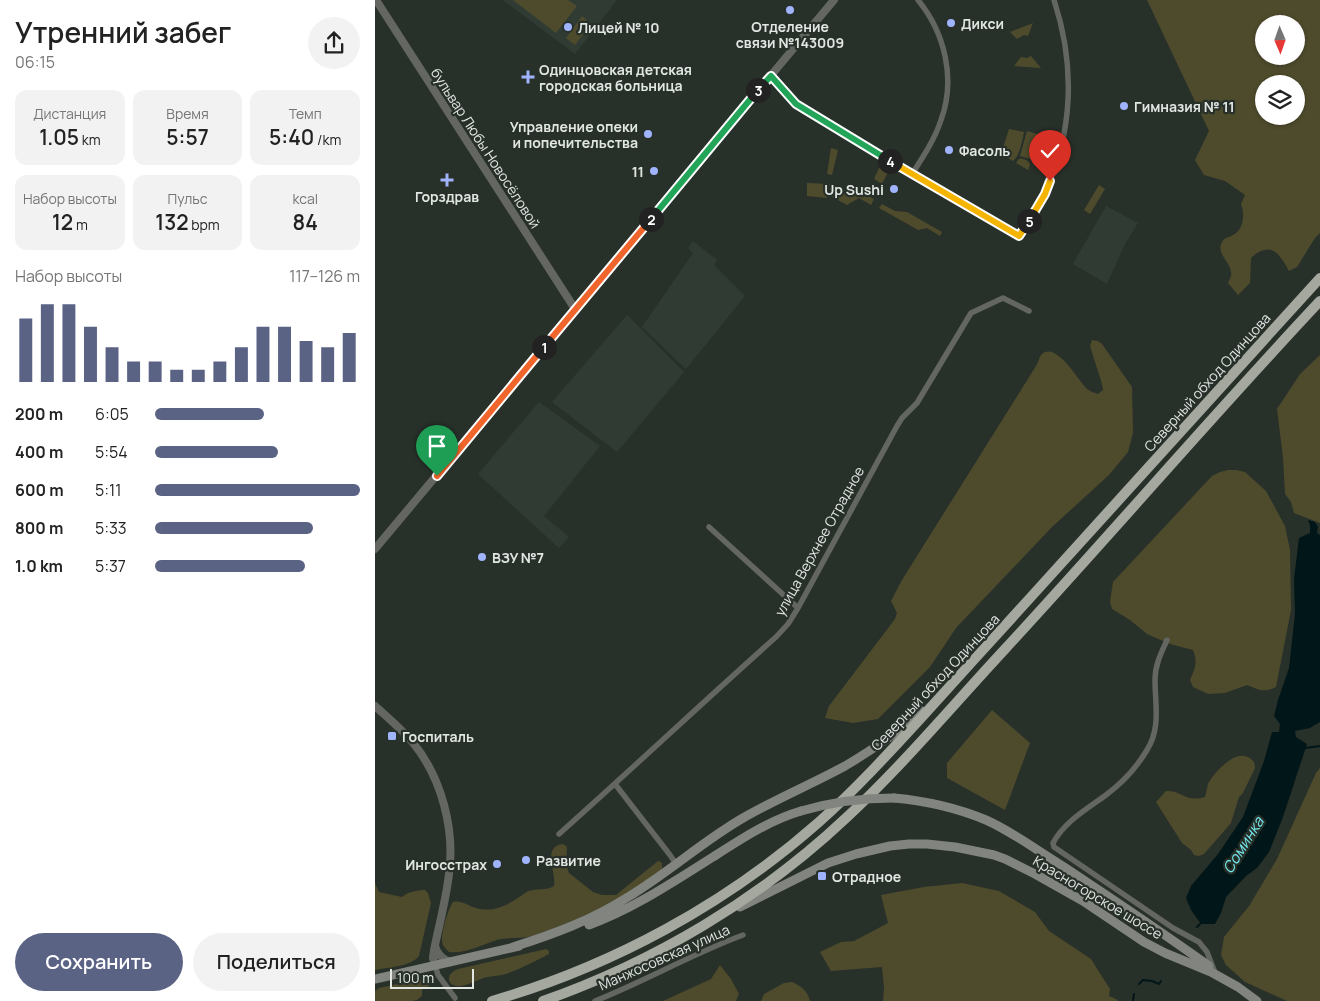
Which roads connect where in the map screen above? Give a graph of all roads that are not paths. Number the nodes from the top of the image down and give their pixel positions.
1 (376, 0) edge
2 (833, 0) edge
3 (918, 0) edge
4 (1054, 0) edge
5 (771, 76) junction
6 (912, 174) junction
7 (1320, 278) edge
8 (1320, 301) edge
9 (575, 309) junction
10 (1029, 311) dead end
11 (709, 527) dead end
12 (375, 549) edge
13 (798, 608) junction
14 (1167, 640) dead end
15 (962, 672) junction
16 (375, 706) edge
17 (615, 784) junction
18 (559, 834) dead end
19 (676, 864) junction
20 (708, 922) junction
21 (743, 935) dead end
22 (436, 940) junction
23 (513, 947) junction
24 (450, 962) junction
25 (435, 965) junction
26 (1214, 970) junction
27 (375, 979) edge
28 (1237, 987) junction
29 (455, 998) dead end
30 (492, 1001) edge
31 (543, 1001) edge
32 (595, 1001) edge
33 (1257, 1001) edge

1 - 9 street, бульвар Любы Новосёловой
2 - 5 street
3 - 6 street
4 - 6 street
5 - 6 street
5 - 9 street
7 - 15 highway, Северный обход Одинцова
8 - 20 highway, Северный обход Одинцова
9 - 12 street
10 - 13 street, улица Верхнее Отрадное
11 - 13 street
13 - 17 street, улица Верхнее Отрадное
14 - 26 street
15 - 19 main road
15 - 30 highway, Северный обход Одинцова
16 - 22 street
17 - 18 street, улица Верхнее Отрадное
17 - 19 street
19 - 23 main road
20 - 28 main road, Красногорское шоссе
20 - 31 highway, Северный обход Одинцова
21 - 32 street, Манжосовская улица
22 - 24 street
22 - 25 street
23 - 24 main road
23 - 26 main road, bridge
24 - 25 main road
25 - 27 main road
25 - 29 street
26 - 28 main road
28 - 33 main road, Красногорское шоссе

